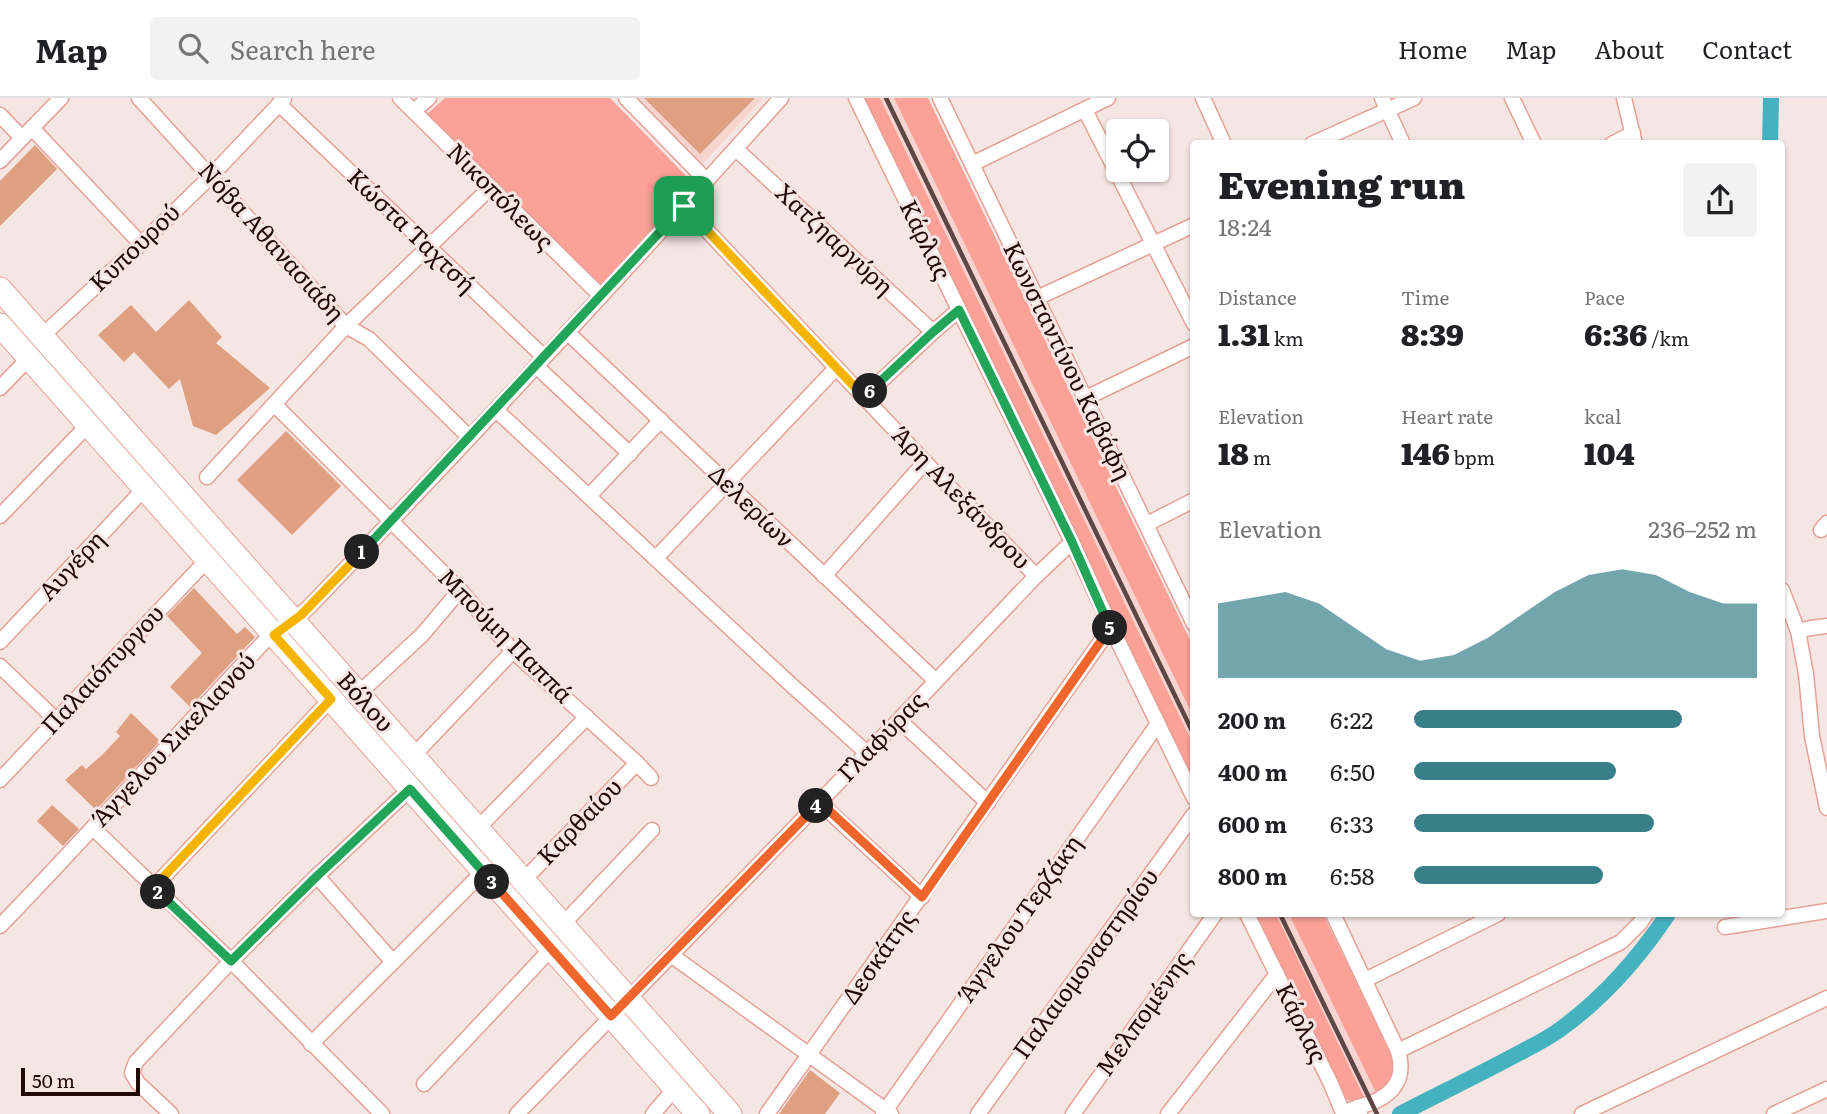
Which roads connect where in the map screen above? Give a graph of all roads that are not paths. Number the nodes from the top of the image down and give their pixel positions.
1 (61, 98) edge
2 (139, 98) edge
3 (400, 98) edge
4 (429, 98) edge
5 (626, 98) edge
6 (781, 98) edge
7 (856, 98) edge
8 (940, 98) edge
9 (1108, 98) edge
10 (1203, 98) edge
11 (1413, 98) edge
12 (1512, 98) edge
13 (1624, 98) edge
14 (282, 101) edge
15 (1384, 104) edge
16 (1084, 110) junction
17 (414, 111) junction
18 (0, 115) edge
19 (27, 133) junction
20 (1634, 138) edge
21 (1222, 140) edge
22 (1319, 140) edge
23 (1401, 140) edge
24 (1532, 140) edge
25 (736, 149) junction
26 (0, 160) edge
27 (972, 164) junction
28 (211, 176) junction
29 (706, 181) junction
30 (490, 188) junction
31 (684, 206) junction
32 (1190, 227) edge
33 (1152, 243) junction
34 (141, 244) junction
35 (429, 247) junction
36 (0, 289) edge
37 (601, 296) junction
38 (1037, 298) junction
39 (959, 310) junction
40 (1190, 316) edge
41 (0, 325) edge
42 (346, 326) junction
43 (567, 332) junction
44 (933, 332) junction
45 (42, 336) junction
46 (1190, 348) edge
47 (29, 358) junction
48 (540, 362) junction
49 (836, 368) junction
50 (0, 388) edge
51 (864, 397) junction
52 (1086, 398) junction
53 (274, 404) junction
54 (496, 410) junction
55 (661, 421) junction
56 (88, 425) junction
57 (469, 437) junction
58 (630, 454) junction
59 (925, 461) junction
60 (207, 477) dead end
61 (726, 483) junction
62 (144, 489) junction
63 (589, 496) junction
64 (1190, 502) edge
65 (0, 516) edge
66 (391, 521) junction
67 (1147, 524) junction
68 (1072, 542) junction
69 (656, 558) junction
70 (207, 560) junction
71 (824, 576) junction
72 (1036, 576) junction
73 (460, 590) junction
74 (1785, 598) edge
75 (1190, 615) edge
76 (293, 621) junction
77 (1827, 626) edge
78 (1111, 627) junction
79 (1798, 631) junction
80 (274, 635) junction
81 (0, 642) edge
82 (513, 651) junction
83 (0, 666) edge
84 (936, 681) junction
85 (358, 694) junction
86 (331, 699) junction
87 (587, 717) junction
88 (1827, 718) edge
89 (1811, 719) junction
90 (56, 720) junction
91 (899, 720) junction
92 (1157, 725) junction
93 (867, 753) junction
94 (413, 755) junction
95 (637, 763) junction
96 (651, 778) dead end
97 (0, 780) edge
98 (410, 789) junction
99 (1190, 790) edge
100 (820, 802) junction
101 (988, 803) junction
102 (1827, 808) edge
103 (1190, 820) edge
104 (93, 828) junction
105 (477, 829) junction
106 (652, 830) dead end
107 (483, 872) junction
108 (317, 876) junction
109 (523, 881) junction
110 (153, 888) junction
111 (922, 897) junction
112 (1827, 911) edge
113 (1213, 917) edge
114 (1248, 917) edge
115 (1336, 917) edge
116 (1492, 917) edge
117 (1644, 917) edge
118 (562, 925) junction
119 (0, 926) edge
120 (1725, 928) dead end
121 (551, 949) junction
122 (671, 955) junction
123 (231, 961) junction
124 (393, 962) junction
125 (1277, 974) junction
126 (1365, 980) junction
127 (1827, 998) edge
128 (627, 999) junction
129 (611, 1016) junction
130 (311, 1044) junction
131 (1398, 1051) junction
132 (810, 1056) junction
133 (424, 1084) dead end
134 (675, 1088) junction
135 (1827, 1089) edge
136 (1359, 1111) edge
137 (887, 1113) edge
138 (171, 1114) edge
139 (382, 1114) edge
140 (517, 1114) edge
141 (653, 1114) edge
142 (698, 1114) edge
143 (730, 1114) edge
144 (767, 1114) edge
145 (978, 1114) edge
146 (1073, 1114) edge
147 (1168, 1114) edge
148 (1341, 1114) edge
149 (1582, 1114) edge
150 (1774, 1114) edge

1 - 19 street
2 - 28 street, Νόβα Αθανασιάδη
3 - 17 street, Νικοπόλεως
4 - 17 street
5 - 29 street
6 - 25 street, Άγγελου Σικελιανού
7 - 39 street, Κάρλας
8 - 27 street, Κωνσταντίνου Καβάφη
9 - 16 street
10 - 21 street
11 - 15 street
12 - 24 street
13 - 20 street
14 - 28 street, Κυπουρού
14 - 35 street, Κώστα Ταχτσή
15 - 22 street
15 - 23 street
16 - 27 street
16 - 33 street
17 - 30 street, Νικοπόλεως
18 - 19 street
19 - 26 street
19 - 34 street
25 - 29 street, Άγγελου Σικελιανού
25 - 44 street, Χατζηαργύρη
27 - 38 street, Κωνσταντίνου Καβάφη
28 - 34 street, Κυπουρού
28 - 42 street, Νόβα Αθανασιάδη
29 - 31 street, Άγγελου Σικελιανού
30 - 35 street
30 - 37 street, Νικοπόλεως
31 - 37 street, Άγγελου Σικελιανού
31 - 49 street, Άρη Αλεξάνδρου
32 - 33 street
33 - 38 street
33 - 40 street
34 - 45 street, Κυπουρού
35 - 42 street
35 - 48 street, Κώστα Ταχτσή
36 - 45 main road, Βόλου
37 - 43 street, Άγγελου Σικελιανού
38 - 52 street, Κωνσταντίνου Καβάφη
39 - 44 street
39 - 68 street, Κάρλας
41 - 47 main road, Βόλου
42 - 53 street
42 - 57 street, Νόβα Αθανασιάδη
43 - 48 street, Άγγελου Σικελιανού
43 - 55 street, Δελερίων
44 - 51 street
45 - 76 main road, Βόλου
46 - 52 street
47 - 50 street
47 - 56 main road, Βόλου
48 - 54 street, Άγγελου Σικελιανού
48 - 58 street, Κώστα Ταχτσή
49 - 51 street, Άρη Αλεξάνδρου
49 - 61 street
51 - 59 street, Άρη Αλεξάνδρου
52 - 67 street, Κωνσταντίνου Καβάφη
53 - 60 street
53 - 66 street, Μπούμη Παππά
54 - 57 street, Άγγελου Σικελιανού
54 - 63 street
55 - 58 street
55 - 61 street, Δελερίων
56 - 62 main road, Βόλου
56 - 65 street
57 - 66 street, Άγγελου Σικελιανού
58 - 63 street
59 - 71 street
59 - 72 street, Άρη Αλεξάνδρου
61 - 69 street
61 - 71 street, Δελερίων
62 - 70 main road, Βόλου
62 - 81 street, Αυγέρη
63 - 69 street
64 - 67 street
66 - 73 street, Μπούμη Παππά
66 - 76 street, Άγγελου Σικελιανού
67 - 75 street, Κωνσταντίνου Καβάφη
68 - 72 street, Γλαφύρας
68 - 78 street, Κάρλας
69 - 93 street
70 - 80 main road, Βόλου
70 - 90 street, Παλαιόπυργου
71 - 84 street, Δελερίων
72 - 84 street, Γλαφύρας
73 - 82 street, Μπούμη Παππά
73 - 85 street
74 - 79 street
76 - 80 street, Άγγελου Σικελιανού
76 - 85 main road, Βόλου
77 - 79 street
78 - 92 street, Κάρλας
78 - 101 street, Δεσκάτης
79 - 89 street
80 - 86 main road, Βόλου
80 - 104 street, Άγγελου Σικελιανού
82 - 87 street, Μπούμη Παππά
82 - 94 street
83 - 90 street
84 - 91 street, Γλαφύρας
85 - 94 main road, Βόλου
86 - 98 main road, Βόλου
86 - 110 street
87 - 95 street, Μπούμη Παππά
87 - 105 street
88 - 89 street
89 - 102 street
90 - 97 street, Παλαιόπυργου
91 - 93 street, Γλαφύρας
91 - 101 street
92 - 99 street, Κάρλας
92 - 137 street, Άγγελου Τερζάκη
93 - 100 street, Γλαφύρας
94 - 105 main road, Βόλου
95 - 96 street, Μπούμη Παππά
95 - 109 street, Καρθαίου
98 - 107 main road, Βόλου
98 - 108 street
100 - 111 street
100 - 122 street, Γλαφύρας
101 - 111 street, Δεσκάτης
103 - 145 street, Παλαιομοναστηρίου
104 - 110 street
104 - 119 street, Άγγελου Σικελιανού
105 - 109 main road, Βόλου
106 - 118 street
107 - 121 main road, Βόλου
107 - 124 street
108 - 123 street
108 - 124 street
109 - 118 main road, Βόλου
110 - 123 street
111 - 132 street, Δεσκάτης
112 - 120 street
113 - 146 street, Μελπομένης
114 - 125 street, Κάρλας
115 - 126 street
116 - 126 street
117 - 131 street
118 - 128 main road, Βόλου
121 - 129 main road, Βόλου
121 - 133 street
122 - 128 street, Γλαφύρας
122 - 132 street
123 - 130 street
123 - 138 street
124 - 130 street
125 - 147 street
125 - 148 street, Κάρλας
126 - 131 street
127 - 149 street
128 - 129 street, Γλαφύρας
128 - 143 main road, Βόλου
129 - 134 main road, Βόλου
129 - 140 street, Γλαφύρας
130 - 139 street
131 - 136 street
132 - 137 street
132 - 144 street, Δεσκάτης
134 - 141 street
134 - 142 main road, Βόλου
135 - 150 street
136 - 148 street, Κάρλας

